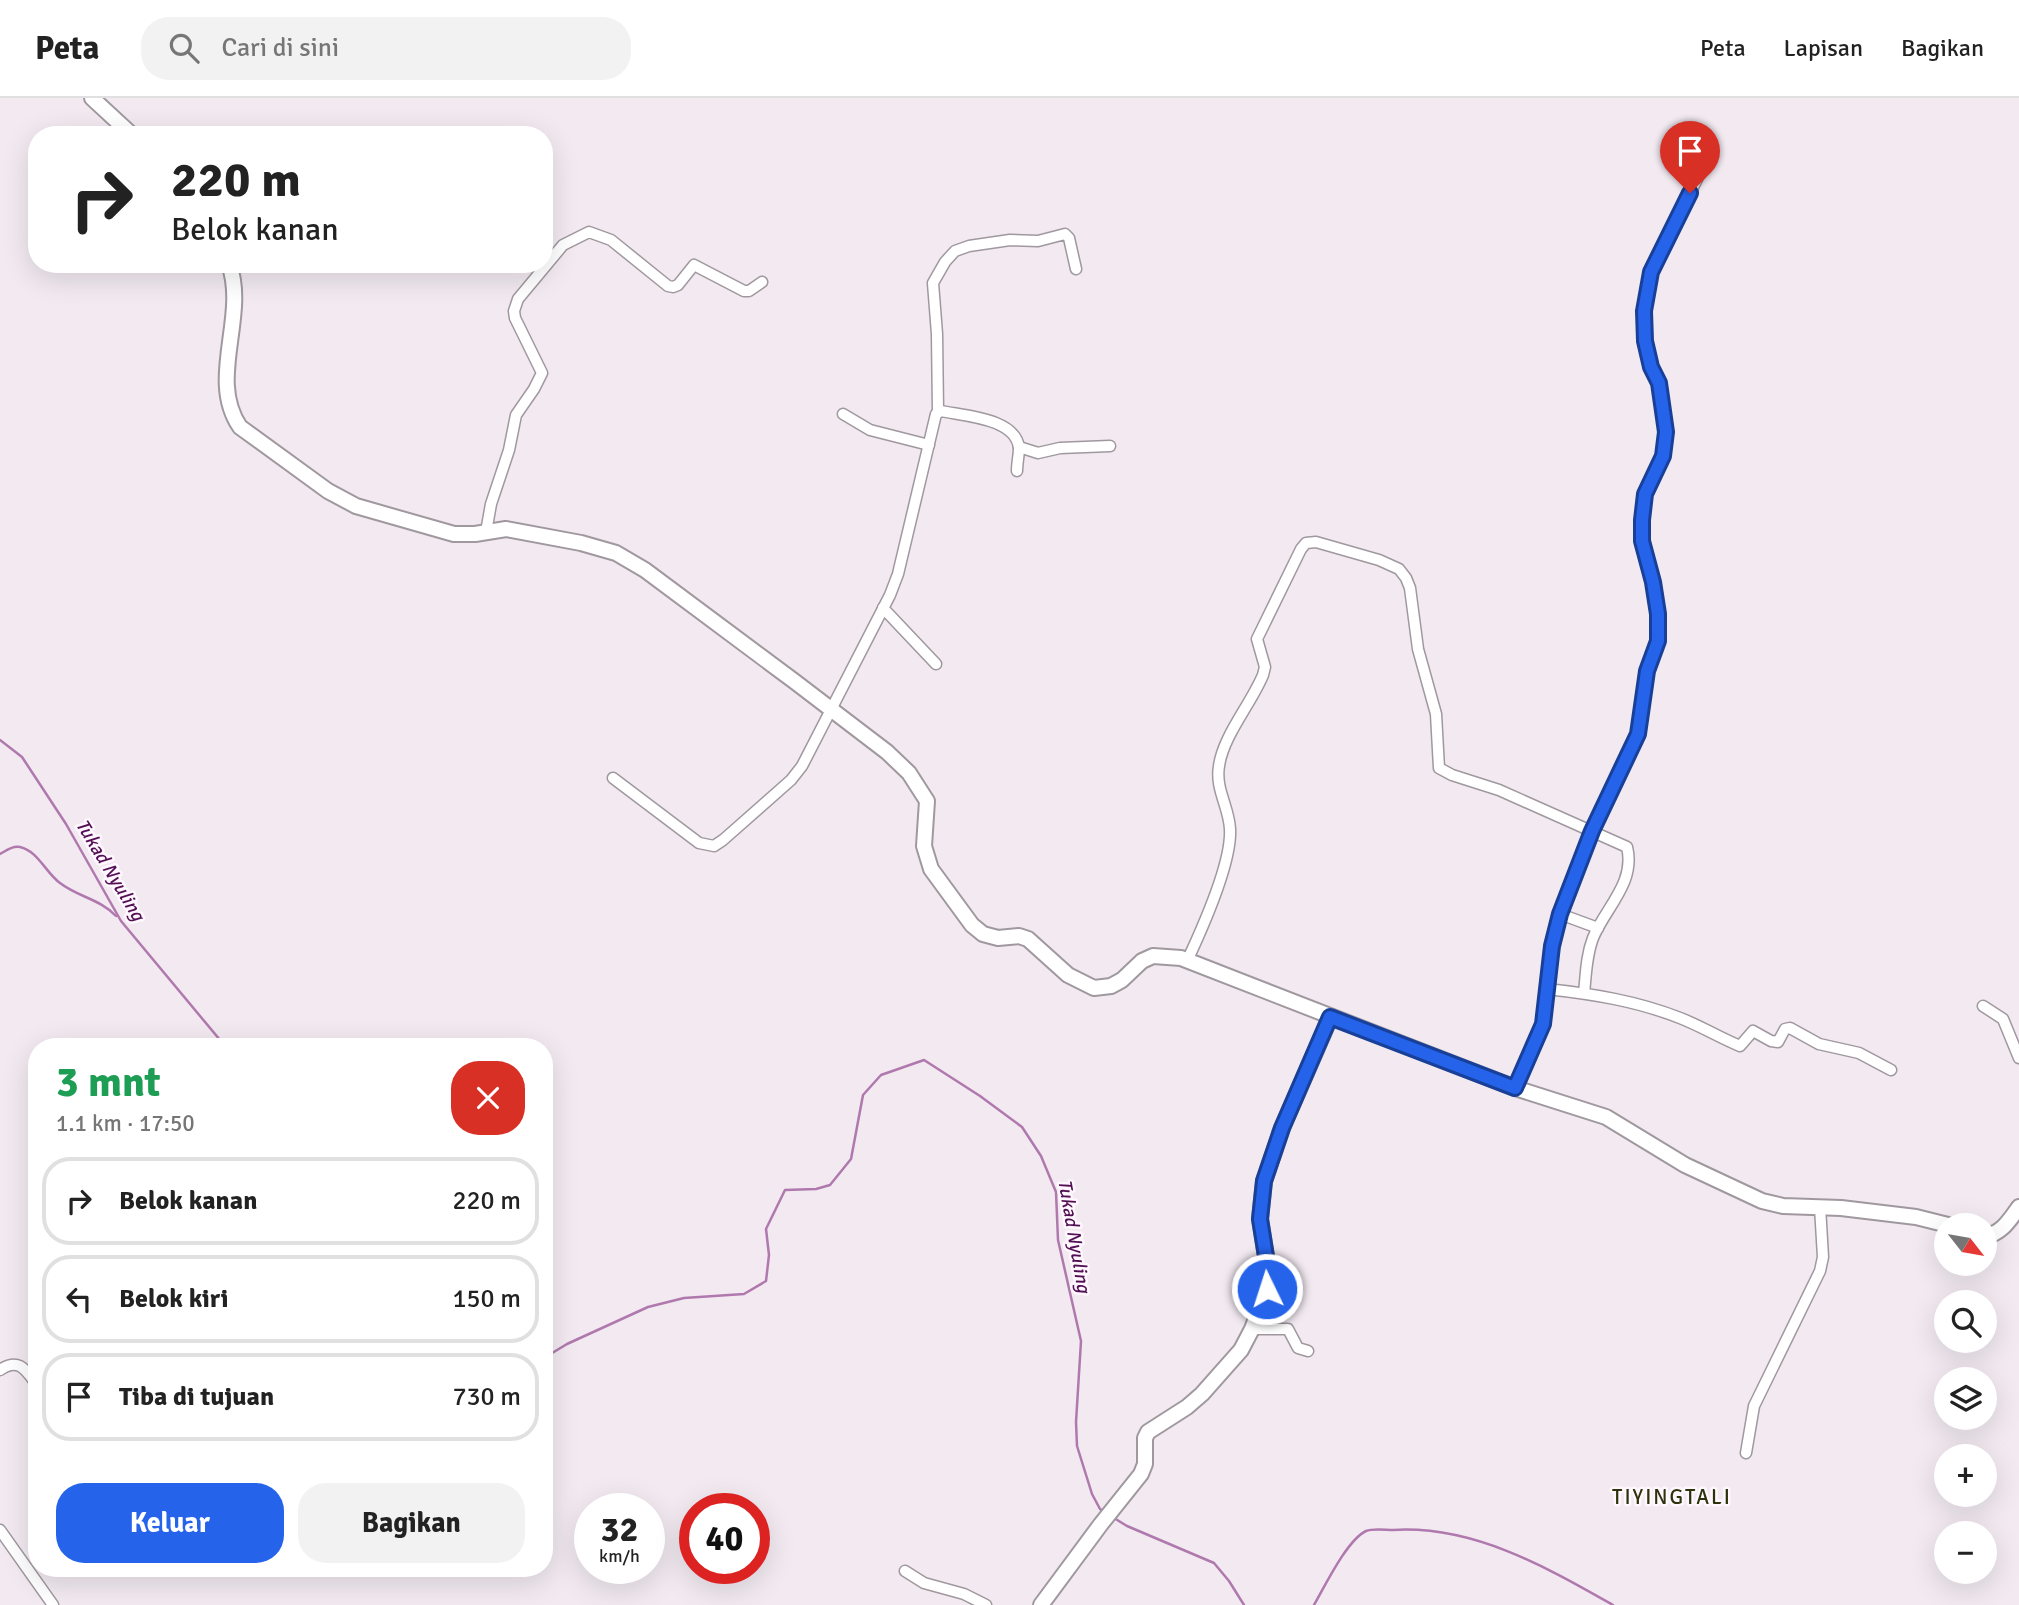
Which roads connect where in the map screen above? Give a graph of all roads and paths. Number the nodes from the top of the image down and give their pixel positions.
1 (92, 98) edge
2 (122, 126) edge
3 (1704, 165) dead end
4 (553, 255) edge
5 (1076, 269) dead end
6 (232, 273) edge
7 (539, 273) edge
8 (762, 282) dead end
9 (938, 412) junction
10 (843, 414) dead end
11 (929, 445) junction
12 (1110, 446) dead end
13 (1019, 447) junction
14 (1017, 471) dead end
15 (486, 532) junction
16 (883, 608) junction
17 (936, 664) dead end
18 (831, 711) junction
19 (613, 778) dead end
20 (1592, 831) junction
21 (1560, 914) junction
22 (1598, 928) junction
23 (1187, 961) junction
24 (1547, 989) junction
25 (1584, 993) junction
26 (1983, 1006) dead end
27 (1330, 1017) junction
28 (2019, 1058) edge
29 (1891, 1070) dead end
30 (1515, 1088) junction
31 (2019, 1206) edge
32 (1819, 1207) junction
33 (1934, 1222) edge
34 (1997, 1234) edge
35 (1252, 1329) junction
36 (1308, 1351) dead end
37 (0, 1370) edge
38 (28, 1375) edge
39 (1746, 1453) dead end
40 (0, 1530) edge
41 (28, 1570) edge
42 (905, 1571) dead end
43 (33, 1577) edge
44 (53, 1605) edge
45 (986, 1605) edge
46 (1041, 1605) edge

1 - 2 street
3 - 20 street
4 - 8 street
5 - 9 street
6 - 15 street
7 - 15 street
9 - 11 street
9 - 13 street
10 - 11 street
11 - 16 street
12 - 13 street
13 - 14 street
15 - 18 street
16 - 17 street
16 - 18 street
18 - 19 street
18 - 23 street
20 - 21 street
20 - 22 street
20 - 23 street
21 - 22 street
21 - 24 street
22 - 25 street
23 - 27 street
24 - 25 street
24 - 30 street
25 - 29 street
26 - 28 street
27 - 30 street
27 - 35 street
30 - 32 street
31 - 34 street
32 - 33 street
32 - 39 street
35 - 36 street
35 - 46 street
37 - 38 street
40 - 41 street
42 - 45 street
43 - 44 street

